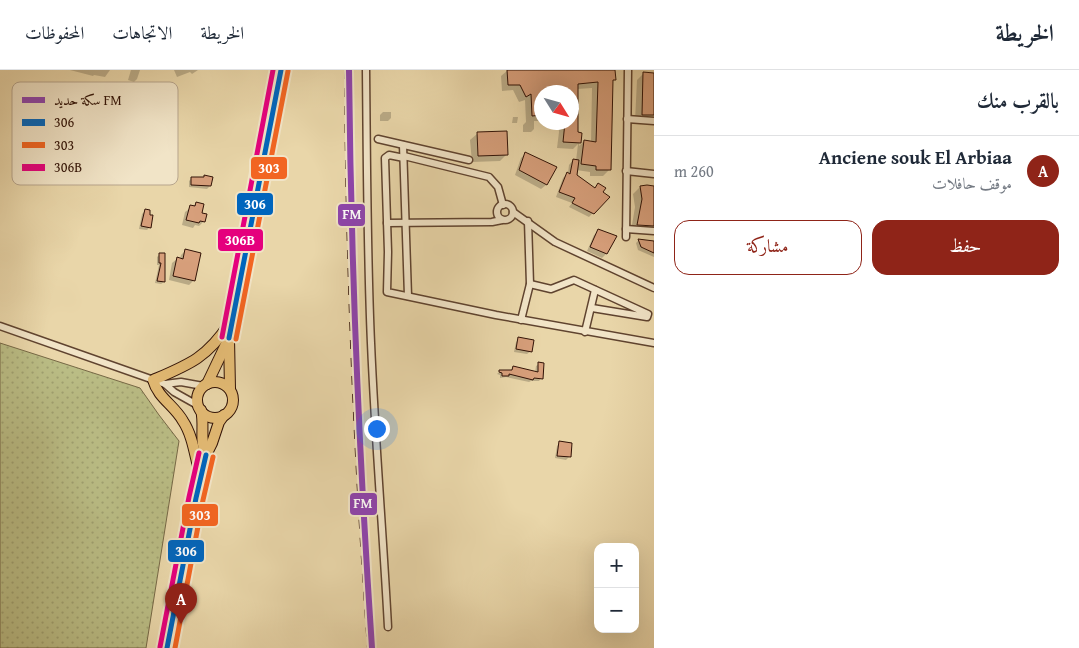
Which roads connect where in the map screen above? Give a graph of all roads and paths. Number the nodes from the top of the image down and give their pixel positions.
1 (366, 70) edge
2 (628, 70) edge
3 (280, 71) edge
4 (627, 119) junction
5 (654, 121) edge
6 (378, 139) dead end
7 (403, 145) junction
8 (404, 157) junction
9 (469, 160) dead end
10 (626, 171) junction
11 (654, 174) edge
12 (503, 205) junction
13 (513, 212) junction
14 (502, 220) junction
15 (528, 222) junction
16 (387, 223) junction
17 (406, 223) junction
18 (626, 229) junction
19 (654, 231) edge
20 (626, 238) dead end
21 (530, 284) junction
22 (654, 288) edge
23 (595, 290) junction
24 (408, 296) junction
25 (592, 308) junction
26 (232, 320) junction
27 (521, 320) junction
28 (0, 326) edge
29 (585, 332) junction
30 (228, 338) junction
31 (654, 343) edge
32 (152, 380) junction
33 (165, 384) junction
34 (205, 385) junction
35 (230, 389) junction
36 (200, 408) junction
37 (224, 415) junction
38 (206, 455) junction
39 (200, 477) junction
40 (388, 628) dead end
41 (167, 648) edge

1 - 40 street
2 - 4 street
3 - 26 main road
4 - 5 street
4 - 10 street
6 - 7 street
7 - 8 street
7 - 9 street
8 - 12 street
8 - 16 street
8 - 17 street
10 - 11 street
10 - 18 street
12 - 13 street
12 - 14 street
13 - 14 street
13 - 15 street
14 - 17 street
15 - 21 street
15 - 22 street
16 - 17 street
16 - 24 street
17 - 24 street
18 - 19 street
18 - 20 street
21 - 23 street
21 - 27 street
23 - 25 street
23 - 25 street
24 - 27 street
25 - 29 street
26 - 30 main road
26 - 32 main road
27 - 29 street
28 - 32 street
29 - 31 street
30 - 34 main road
30 - 35 main road
32 - 33 street
32 - 39 main road
33 - 34 street
33 - 36 street
34 - 35 main road
34 - 36 main road
35 - 37 main road
36 - 37 main road
36 - 38 main road
37 - 38 main road
38 - 39 main road
39 - 41 main road

